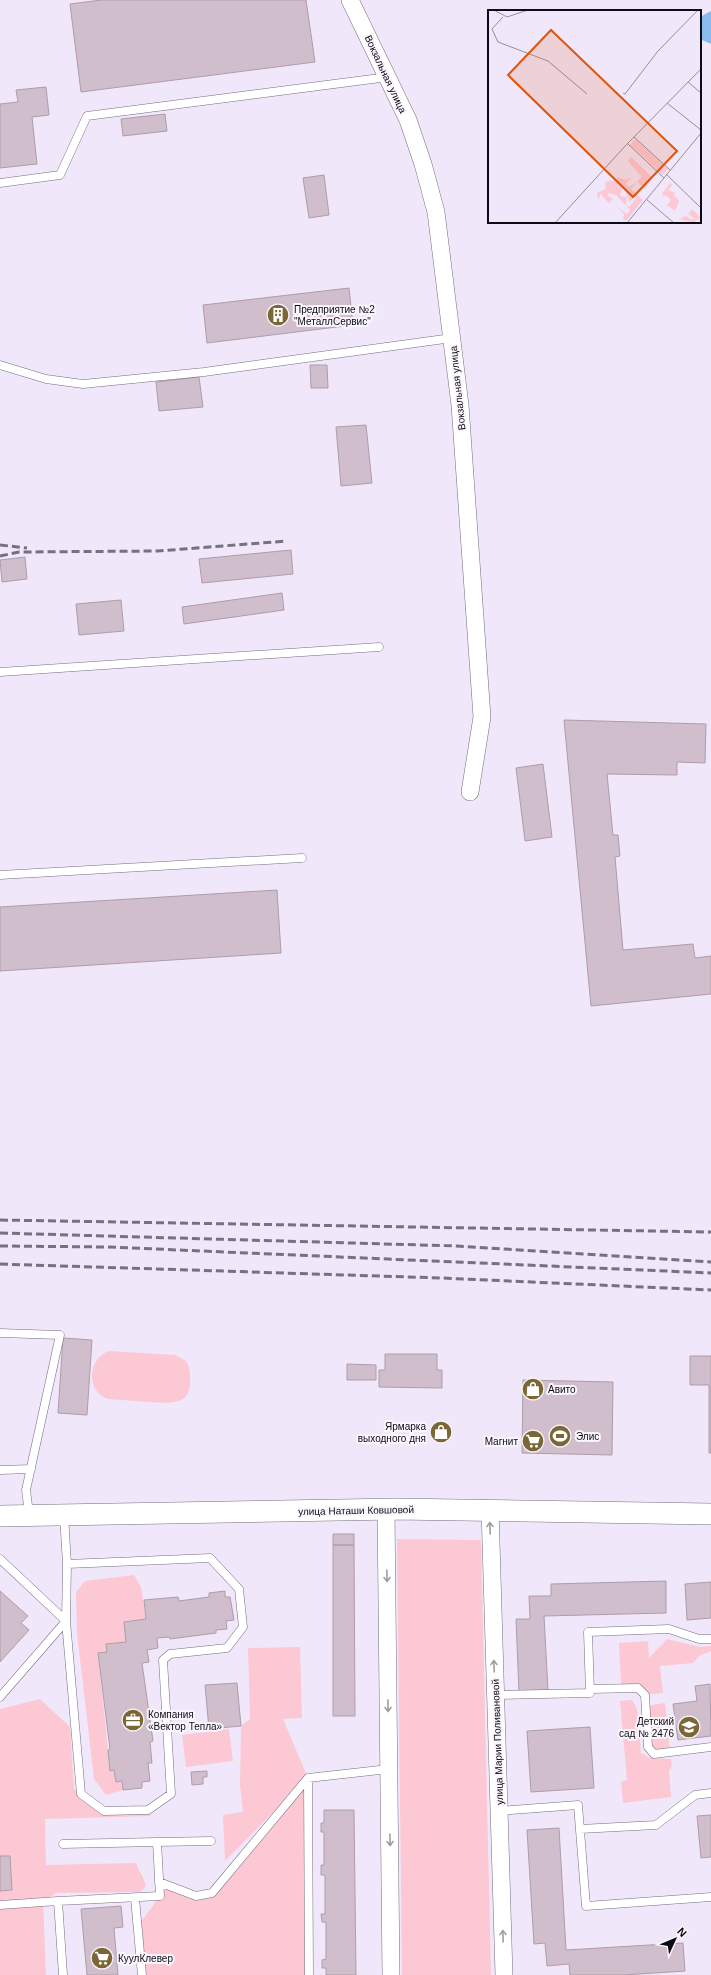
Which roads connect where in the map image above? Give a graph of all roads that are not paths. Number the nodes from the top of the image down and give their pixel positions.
1 (350, 0) edge
2 (388, 77) junction
3 (0, 183) edge
4 (452, 338) junction
5 (0, 365) edge
6 (379, 647) dead end
7 (0, 672) edge
8 (470, 792) dead end
9 (302, 858) dead end
10 (0, 875) edge
11 (0, 1333) edge
12 (31, 1469) junction
13 (0, 1470) edge
14 (386, 1509) junction
15 (490, 1509) junction
16 (711, 1514) edge
17 (29, 1515) junction
18 (64, 1515) junction
19 (0, 1516) edge
20 (0, 1559) edge
21 (67, 1564) junction
22 (66, 1621) junction
23 (711, 1638) edge
24 (590, 1689) junction
25 (495, 1696) junction
26 (0, 1697) edge
27 (711, 1747) edge
28 (389, 1769) junction
29 (308, 1778) junction
30 (711, 1793) edge
31 (499, 1811) junction
32 (580, 1829) junction
33 (211, 1841) dead end
34 (157, 1842) junction
35 (64, 1844) dead end
36 (159, 1882) junction
37 (711, 1897) edge
38 (135, 1898) junction
39 (58, 1901) junction
40 (0, 1905) edge
41 (63, 1975) edge
42 (142, 1975) edge
43 (309, 1975) edge
44 (391, 1975) edge
45 (504, 1975) edge

1 - 2 street, Вокзальная улица
2 - 3 lane
2 - 4 street, Вокзальная улица
4 - 5 lane
4 - 8 street, Вокзальная улица
6 - 7 lane
9 - 10 lane
11 - 12 lane
12 - 13 lane
12 - 17 lane
14 - 15 street, улица Наташи Ковшовой
14 - 18 street, улица Наташи Ковшовой
14 -> 28 street
15 - 16 street, улица Наташи Ковшовой
25 -> 15 street, улица Марии Поливановой
17 - 18 street, улица Наташи Ковшовой
17 - 19 street, улица Наташи Ковшовой
18 - 21 lane
20 - 22 lane
21 - 22 lane
21 - 22 lane
22 - 26 lane
23 - 24 lane
24 - 25 lane
24 - 27 lane
25 - 31 street, улица Марии Поливановой
28 - 29 lane
28 -> 44 street
29 - 36 lane
29 - 43 lane
30 - 32 lane
31 - 32 lane
45 -> 31 street, улица Марии Поливановой
32 - 37 lane
33 - 34 lane
34 - 35 lane
34 - 36 lane
36 - 38 lane
38 - 39 lane
38 - 42 lane
39 - 40 lane
39 - 41 lane

